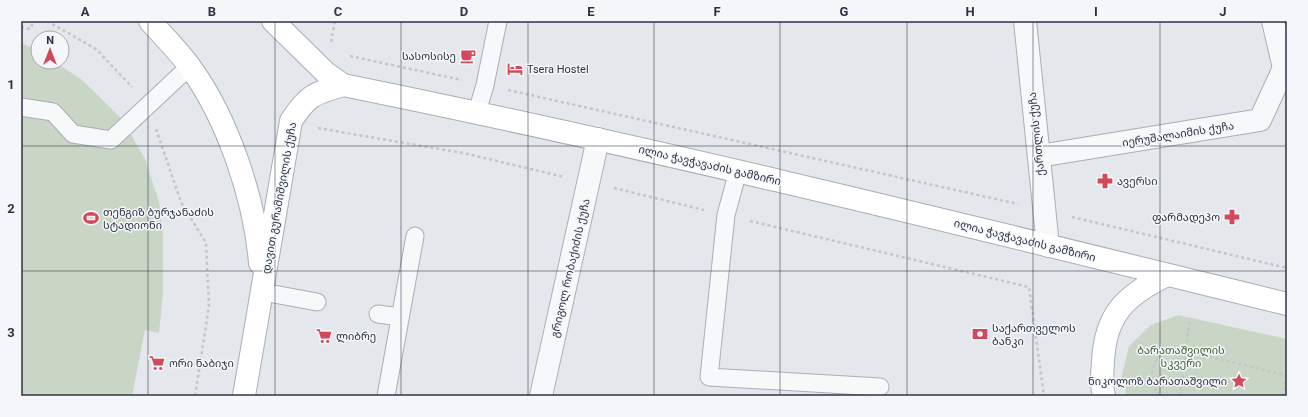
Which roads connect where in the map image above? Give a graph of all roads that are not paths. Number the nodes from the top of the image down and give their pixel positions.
1 (150, 21) edge
2 (273, 21) edge
3 (498, 21) edge
4 (1025, 21) edge
5 (1273, 21) edge
6 (294, 30) edge
7 (190, 66) junction
8 (1285, 69) edge
9 (343, 85) junction
10 (21, 107) edge
11 (477, 112) junction
12 (598, 139) junction
13 (1039, 156) junction
14 (738, 171) junction
15 (415, 236) dead end
16 (1048, 246) junction
17 (1167, 275) junction
18 (263, 292) junction
19 (317, 302) dead end
20 (1287, 304) edge
21 (378, 314) dead end
22 (400, 317) junction
23 (880, 388) dead end
24 (244, 396) edge
25 (386, 396) edge
26 (541, 396) edge
27 (1104, 396) edge

1 - 7 main road, დავით გურამიშვილის ქუჩა
2 - 6 main road, ილია ჭავჭავაძის გამზირი
3 - 11 lane
4 - 13 street, ქართლის ქუჩა
5 - 8 street, იერუშალაიმის ქუჩა
6 - 9 main road, ილია ჭავჭავაძის გამზირი
7 - 10 lane
7 - 18 main road, დავით გურამიშვილის ქუჩა
8 - 13 street, იერუშალაიმის ქუჩა
9 - 11 main road, ილია ჭავჭავაძის გამზირი
9 - 18 main road, დავით გურამიშვილის ქუჩა
11 - 12 main road, ილია ჭავჭავაძის გამზირი
12 - 14 main road, ილია ჭავჭავაძის გამზირი
12 - 26 street, გრიგოლ რობაქიძის ქუჩა
13 - 16 street, ქართლის ქუჩა
14 - 16 main road, ილია ჭავჭავაძის გამზირი
14 - 23 lane
15 - 22 lane
16 - 17 main road, ილია ჭავჭავაძის გამზირი
17 - 20 main road, ილია ჭავჭავაძის გამზირი
17 - 27 main road
18 - 19 lane
18 - 24 main road, დავით გურამიშვილის ქუჩა
21 - 22 lane
22 - 25 lane

